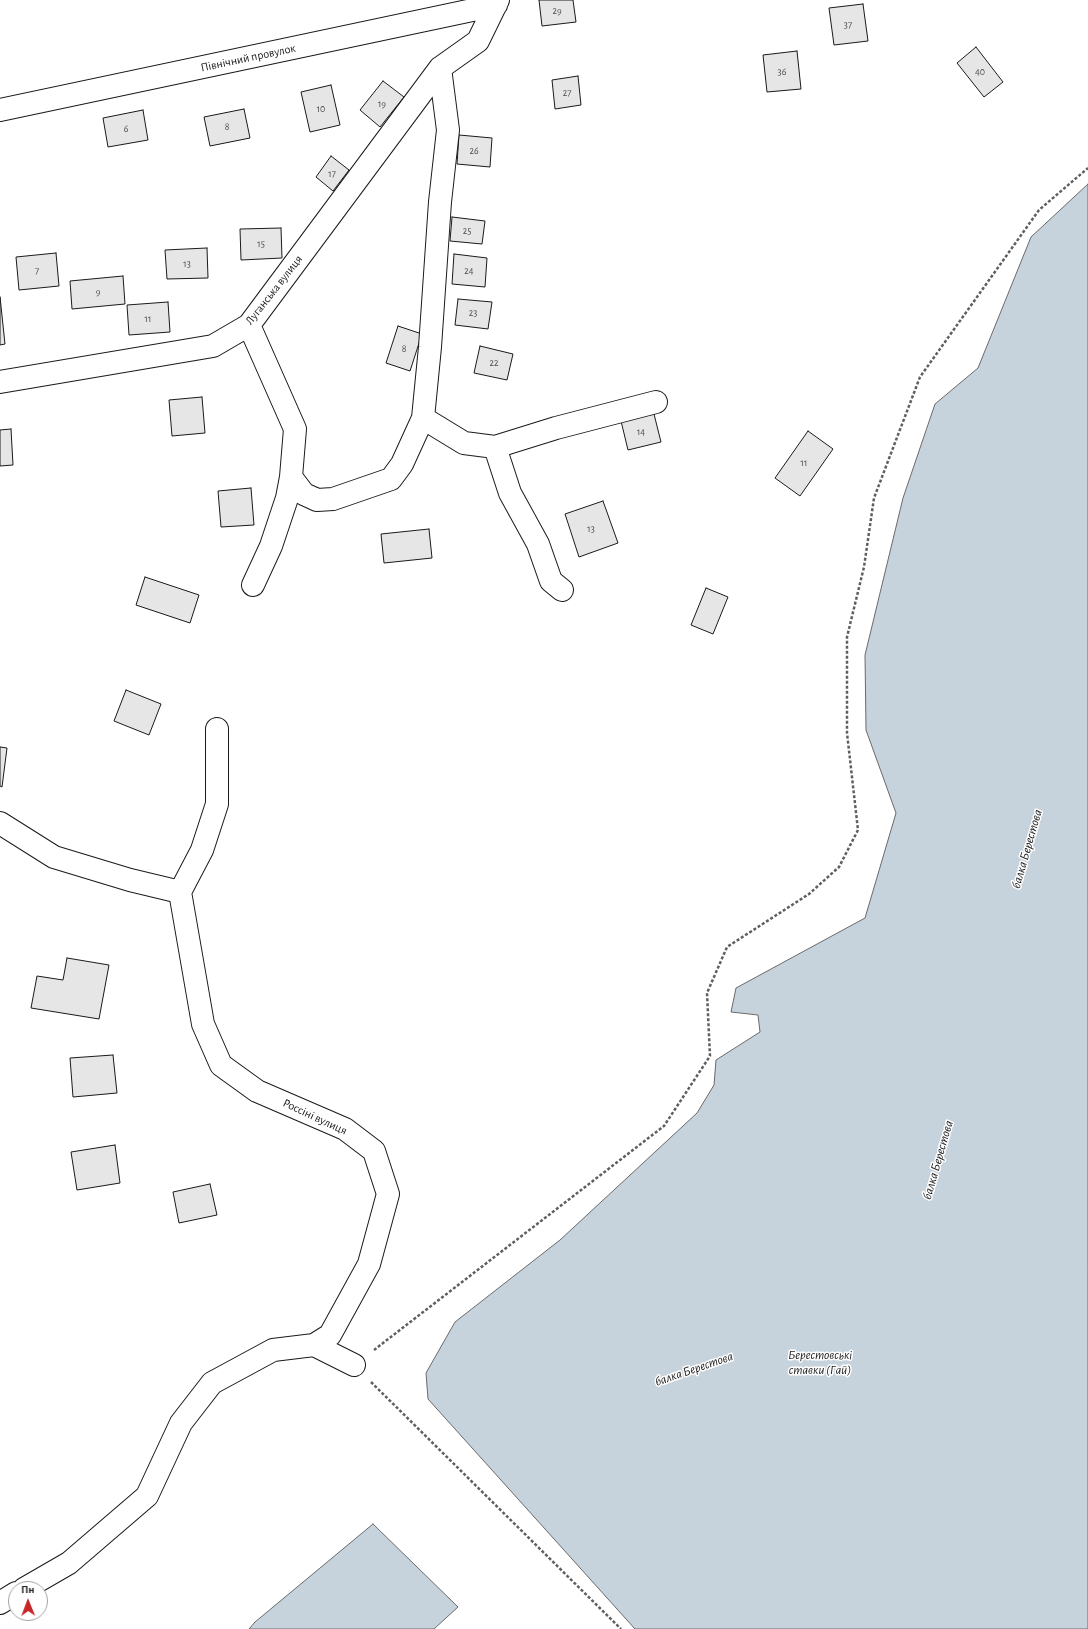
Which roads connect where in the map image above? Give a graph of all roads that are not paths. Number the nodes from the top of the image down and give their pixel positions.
1 (497, 3) edge
2 (440, 68) junction
3 (0, 110) edge
4 (249, 325) junction
5 (0, 382) edge
6 (656, 402) dead end
7 (423, 418) junction
8 (495, 448) junction
9 (291, 477) junction
10 (253, 586) dead end
11 (562, 590) dead end
12 (218, 729) dead end
13 (0, 823) edge
14 (180, 892) junction
15 (314, 1345) junction
16 (354, 1365) road end
17 (38, 1581) edge

1 - 2 street, Луганська вулиця
1 - 3 street, Північний провулок
2 - 4 street, Луганська вулиця
2 - 7 street
4 - 5 street, Луганська вулиця
4 - 9 street
6 - 8 street
7 - 8 street
7 - 9 street
8 - 11 street
9 - 10 street
12 - 14 street
13 - 14 street
14 - 15 street, Россіні вулиця
15 - 16 street
15 - 17 street

